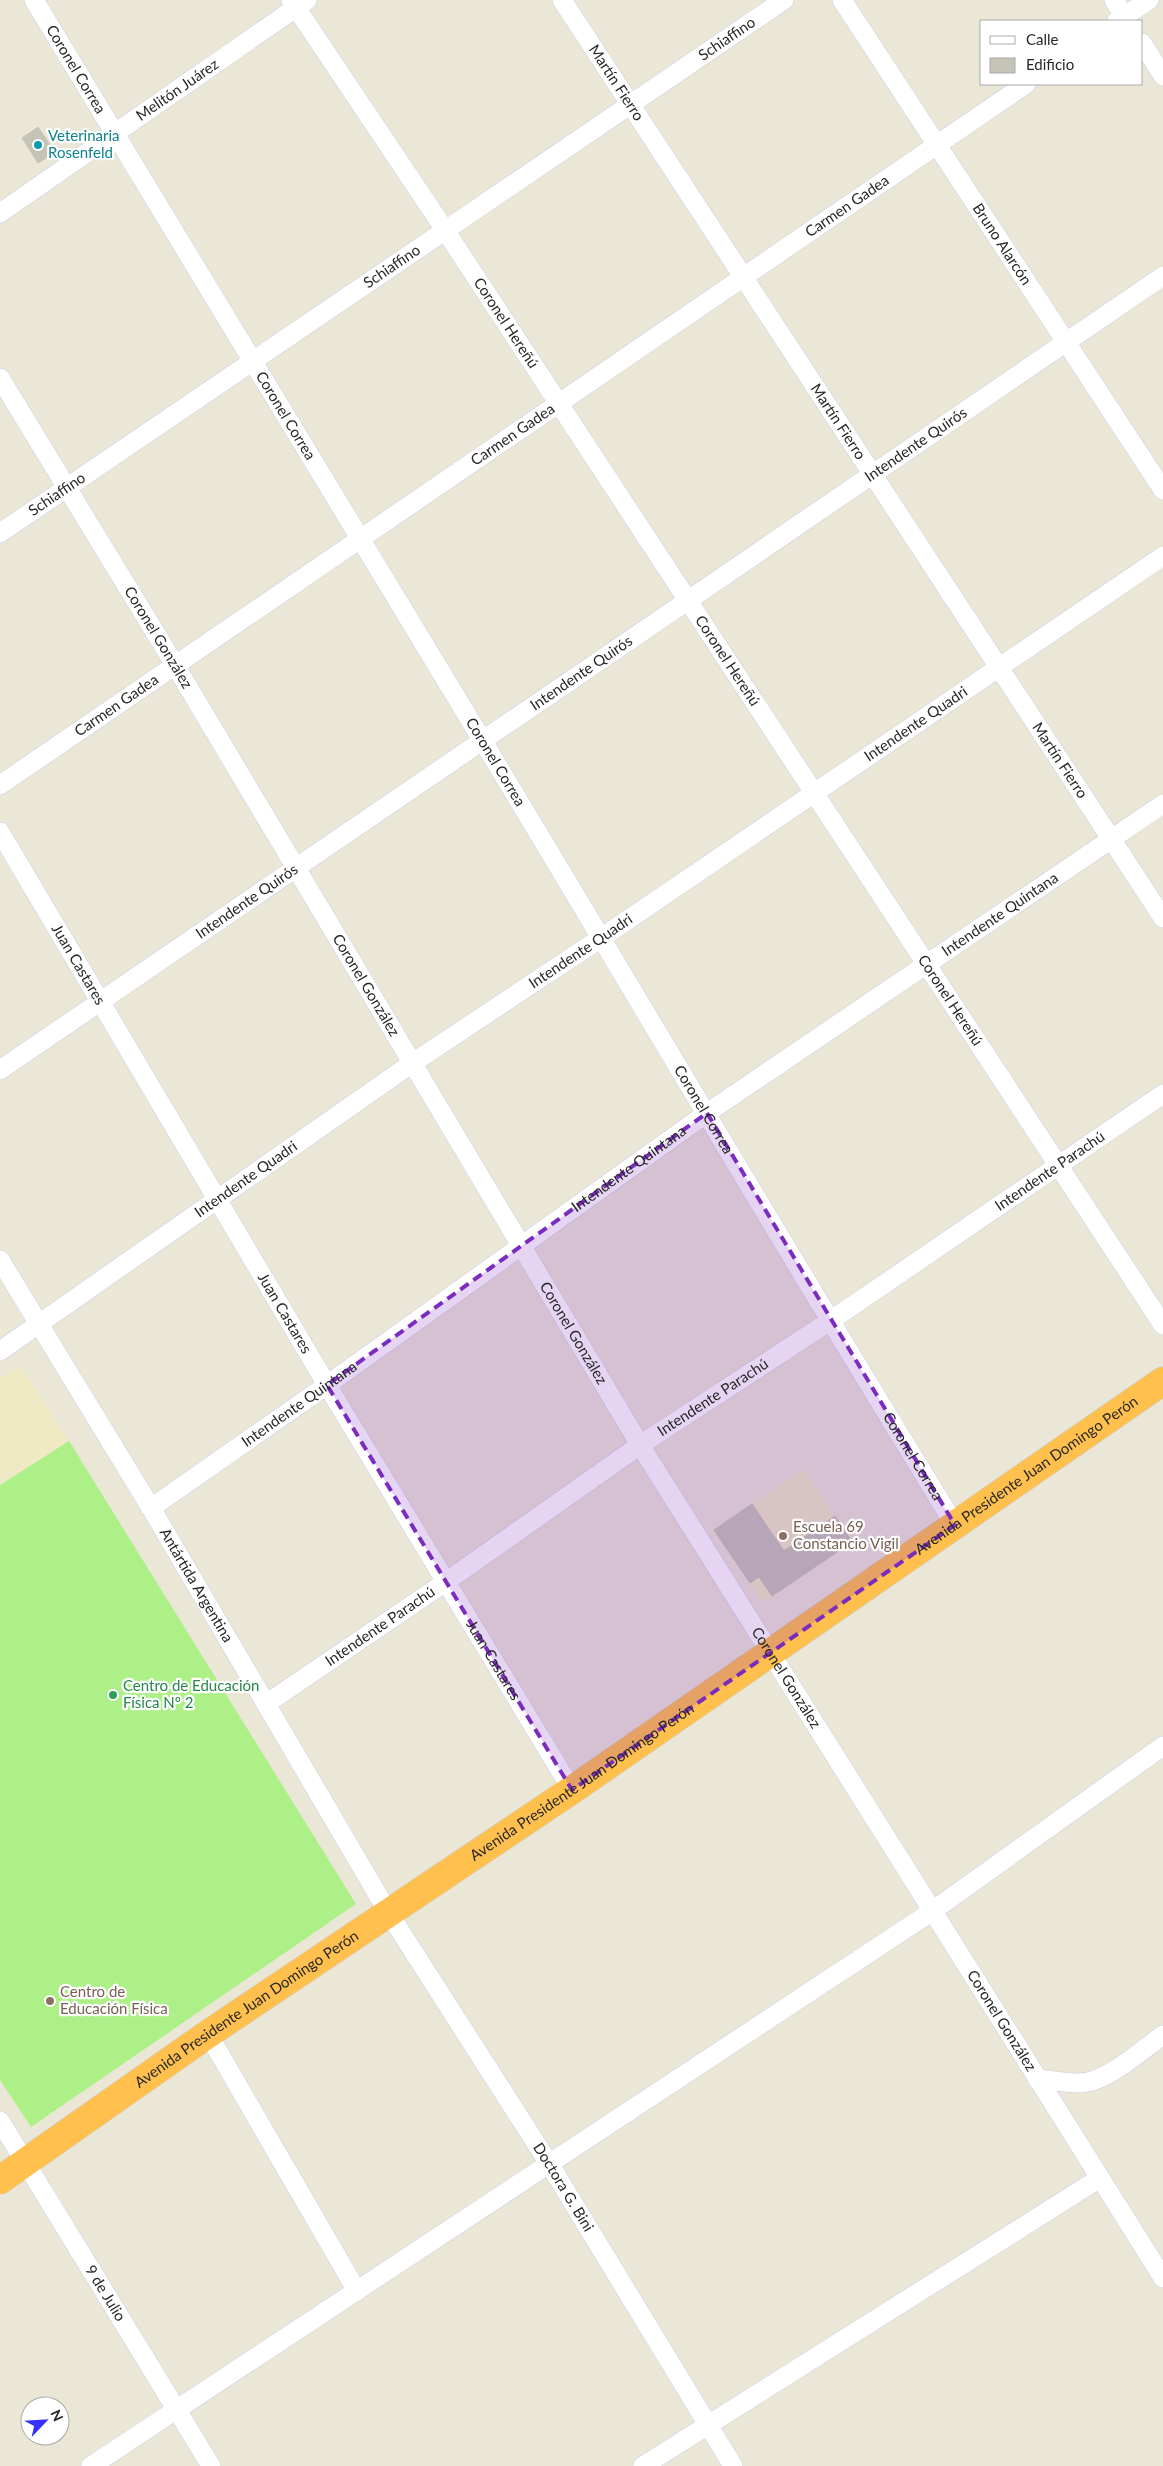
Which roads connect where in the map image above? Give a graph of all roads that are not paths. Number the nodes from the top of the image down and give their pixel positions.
1 (34, 0) edge
2 (562, 0) edge
3 (784, 0) edge
4 (842, 0) edge
5 (1114, 0) edge
6 (1148, 0) edge
7 (298, 3) edge
8 (1123, 20) edge
9 (1143, 45) edge
10 (1163, 76) edge
11 (1025, 85) edge
12 (630, 104) junction
13 (114, 134) junction
14 (937, 144) junction
15 (0, 213) edge
16 (445, 230) junction
17 (1163, 276) edge
18 (743, 277) junction
19 (1067, 342) junction
20 (252, 361) junction
21 (0, 378) edge
22 (559, 403) junction
23 (873, 474) junction
24 (68, 487) junction
25 (1163, 490) edge
26 (0, 532) edge
27 (359, 540) junction
28 (1163, 556) edge
29 (688, 600) junction
30 (175, 665) junction
31 (999, 667) junction
32 (482, 740) junction
33 (0, 785) edge
34 (814, 793) junction
35 (1163, 804) edge
36 (0, 832) edge
37 (1111, 839) junction
38 (294, 868) junction
39 (1163, 918) edge
40 (600, 938) junction
41 (926, 964) junction
42 (101, 1001) junction
43 (411, 1064) junction
44 (0, 1070) edge
45 (1163, 1094) edge
46 (707, 1113) junction
47 (1058, 1165) junction
48 (220, 1200) junction
49 (520, 1246) junction
50 (0, 1260) edge
51 (830, 1321) junction
52 (39, 1325) junction
53 (1163, 1325) edge
54 (0, 1351) edge
55 (1163, 1381) edge
56 (328, 1385) junction
57 (640, 1445) junction
58 (150, 1508) junction
59 (955, 1525) junction
60 (447, 1581) junction
61 (771, 1652) junction
62 (266, 1704) junction
63 (1163, 1746) edge
64 (572, 1790) junction
65 (388, 1912) junction
66 (931, 1912) junction
67 (208, 2034) junction
68 (1163, 2035) edge
69 (1037, 2079) junction
70 (0, 2121) edge
71 (26, 2162) junction
72 (550, 2165) junction
73 (1100, 2178) junction
74 (0, 2180) edge
75 (1157, 2256) edge
76 (1163, 2278) edge
77 (357, 2291) junction
78 (176, 2410) junction
79 (707, 2425) junction
80 (91, 2466) edge
81 (211, 2466) edge
82 (643, 2466) edge
83 (733, 2466) edge

1 - 13 street, Coronel Correa
2 - 12 street, Martín Fierro
3 - 12 street, Schiaffino
4 - 14 street, Bruno Alarcón
5 - 8 street
6 - 8 street
7 - 13 street, Melitón Juárez
7 - 16 street, Coronel Hereñú
9 - 10 street
11 - 14 street, Carmen Gadea
12 - 16 street, Schiaffino
12 - 18 street, Martín Fierro
13 - 15 street, Melitón Juárez
13 - 20 street, Coronel Correa
14 - 18 street, Carmen Gadea
14 - 19 street, Bruno Alarcón
16 - 20 street, Schiaffino
16 - 22 street, Coronel Hereñú
17 - 19 street, Intendente Quirós
18 - 22 street, Carmen Gadea
18 - 23 street, Martín Fierro
19 - 23 street, Intendente Quirós
19 - 25 street, Bruno Alarcón
20 - 24 street, Schiaffino
20 - 27 street, Coronel Correa
21 - 24 street, Coronel González
22 - 27 street, Carmen Gadea
22 - 29 street, Coronel Hereñú
23 - 29 street, Intendente Quirós
23 - 31 street, Martín Fierro
24 - 26 street, Schiaffino
24 - 30 street, Coronel González
27 - 30 street, Carmen Gadea
27 - 32 street, Coronel Correa
28 - 31 street, Intendente Quadri
29 - 32 street, Intendente Quirós
29 - 34 street, Coronel Hereñú
30 - 33 street, Carmen Gadea
30 - 38 street, Coronel González
31 - 34 street, Intendente Quadri
31 - 37 street, Martín Fierro
32 - 38 street, Intendente Quirós
32 - 40 street, Coronel Correa
34 - 40 street, Intendente Quadri
34 - 41 street, Coronel Hereñú
35 - 37 street, Intendente Quintana
36 - 42 street, Juan Castares
37 - 39 street, Martín Fierro
37 - 41 street, Intendente Quintana
38 - 42 street, Intendente Quirós
38 - 43 street, Coronel González
40 - 43 street, Intendente Quadri
40 - 46 street, Coronel Correa
41 - 46 street, Intendente Quintana
41 - 47 street, Coronel Hereñú
42 - 44 street, Intendente Quirós
42 - 48 street, Juan Castares
43 - 48 street, Intendente Quadri
43 - 49 street, Coronel González
45 - 47 street, Intendente Parachú
46 - 49 street, Intendente Quintana
46 - 51 street, Coronel Correa
47 - 51 street, Intendente Parachú
47 - 53 street, Coronel Hereñú
48 - 52 street, Intendente Quadri
48 - 56 street, Juan Castares
49 - 56 street, Intendente Quintana
49 - 57 street, Coronel González
50 - 52 street, Antártida Argentina
51 - 57 street, Intendente Parachú
51 - 59 street, Coronel Correa
52 - 54 street, Intendente Quadri
52 - 58 street, Antártida Argentina
55 - 59 highway, Avenida Presidente Juan Domingo Perón
56 - 58 street, Intendente Quintana
56 - 60 street, Juan Castares
57 - 60 street, Intendente Parachú
57 - 61 street, Coronel González
58 - 62 street, Antártida Argentina
59 - 61 highway, Avenida Presidente Juan Domingo Perón
60 - 62 street, Intendente Parachú
60 - 64 street, Juan Castares
61 - 64 highway, Avenida Presidente Juan Domingo Perón
61 - 66 street, Coronel González
62 - 65 street, Antártida Argentina
63 - 66 street
64 - 65 highway, Avenida Presidente Juan Domingo Perón
65 - 67 highway, Avenida Presidente Juan Domingo Perón
65 - 72 street, Doctora G. Bini
66 - 69 street, Coronel González
66 - 72 street
67 - 71 highway, Avenida Presidente Juan Domingo Perón
67 - 77 street
68 - 69 street
69 - 73 street, Coronel González
70 - 71 street, 9 de Julio
71 - 74 highway, Avenida Presidente Juan Domingo Perón
71 - 78 street, 9 de Julio
72 - 77 street
72 - 79 street, Doctora G. Bini
73 - 75 street, Coronel González
73 - 79 street
75 - 76 street, Coronel González
77 - 78 street
78 - 80 street
78 - 81 street, 9 de Julio
79 - 82 street
79 - 83 street, Doctora G. Bini

